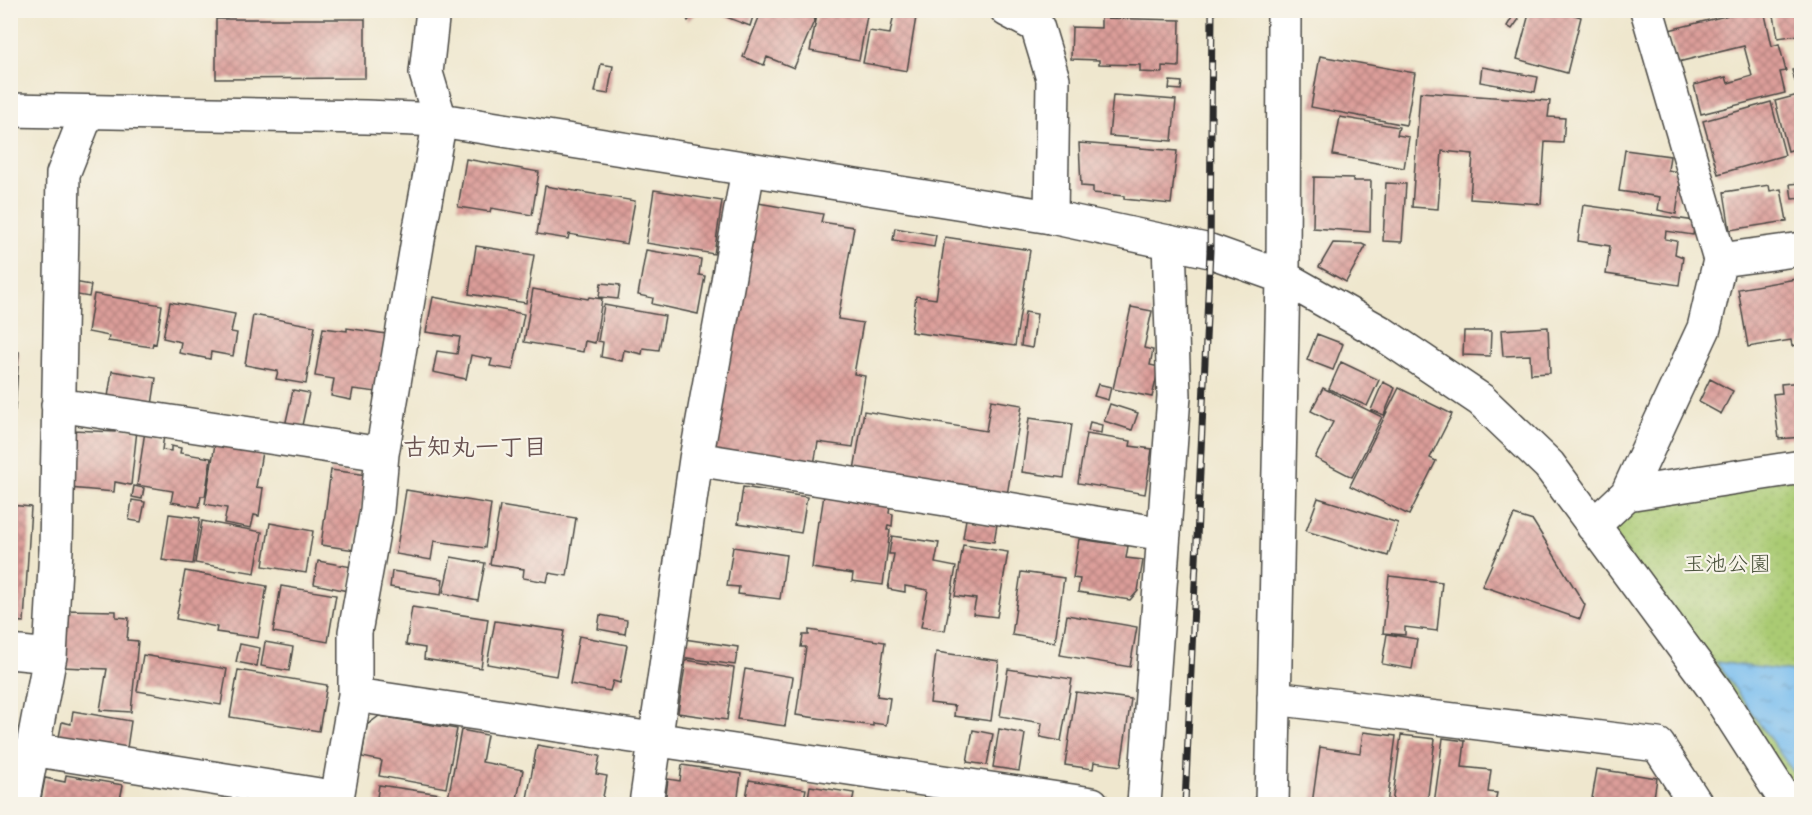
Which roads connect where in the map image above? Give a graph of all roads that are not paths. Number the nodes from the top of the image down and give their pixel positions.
1 (432, 10) edge
2 (1007, 10) edge
3 (1284, 10) edge
4 (1647, 10) edge
5 (1046, 18) edge
6 (10, 110) edge
7 (87, 113) junction
8 (440, 120) junction
9 (748, 170) junction
10 (1051, 217) junction
11 (1169, 242) junction
12 (1802, 249) edge
13 (1720, 260) junction
14 (1282, 277) junction
15 (58, 405) junction
16 (382, 454) junction
17 (696, 459) junction
18 (1802, 467) edge
19 (1627, 494) junction
20 (1593, 526) junction
21 (1164, 534) junction
22 (10, 652) edge
23 (50, 656) junction
24 (355, 695) junction
25 (1274, 698) junction
26 (656, 740) junction
27 (31, 749) junction
28 (948, 794) edge
29 (337, 801) edge
30 (22, 804) edge
31 (646, 804) edge
32 (1092, 804) edge
33 (1144, 804) edge
34 (1272, 804) edge
35 (1696, 804) edge
36 (1788, 804) edge

1 - 8 street
2 - 5 street
3 - 14 street
4 - 13 street
5 - 10 street
6 - 7 street
7 - 8 street
7 - 15 street
8 - 9 street
8 - 16 street
9 - 10 street
9 - 17 street
10 - 11 street
11 - 14 street
11 - 21 street
12 - 13 street
13 - 19 street
14 - 20 street
14 - 25 street
15 - 16 street
15 - 23 street
16 - 24 street
17 - 21 street
17 - 26 street
18 - 19 street
19 - 20 street
20 - 36 street
21 - 33 street
22 - 23 street
23 - 27 street
24 - 26 street
24 - 29 street
25 - 34 street
25 - 35 street
26 - 28 street
26 - 31 street
27 - 29 street
27 - 30 street
28 - 32 street

